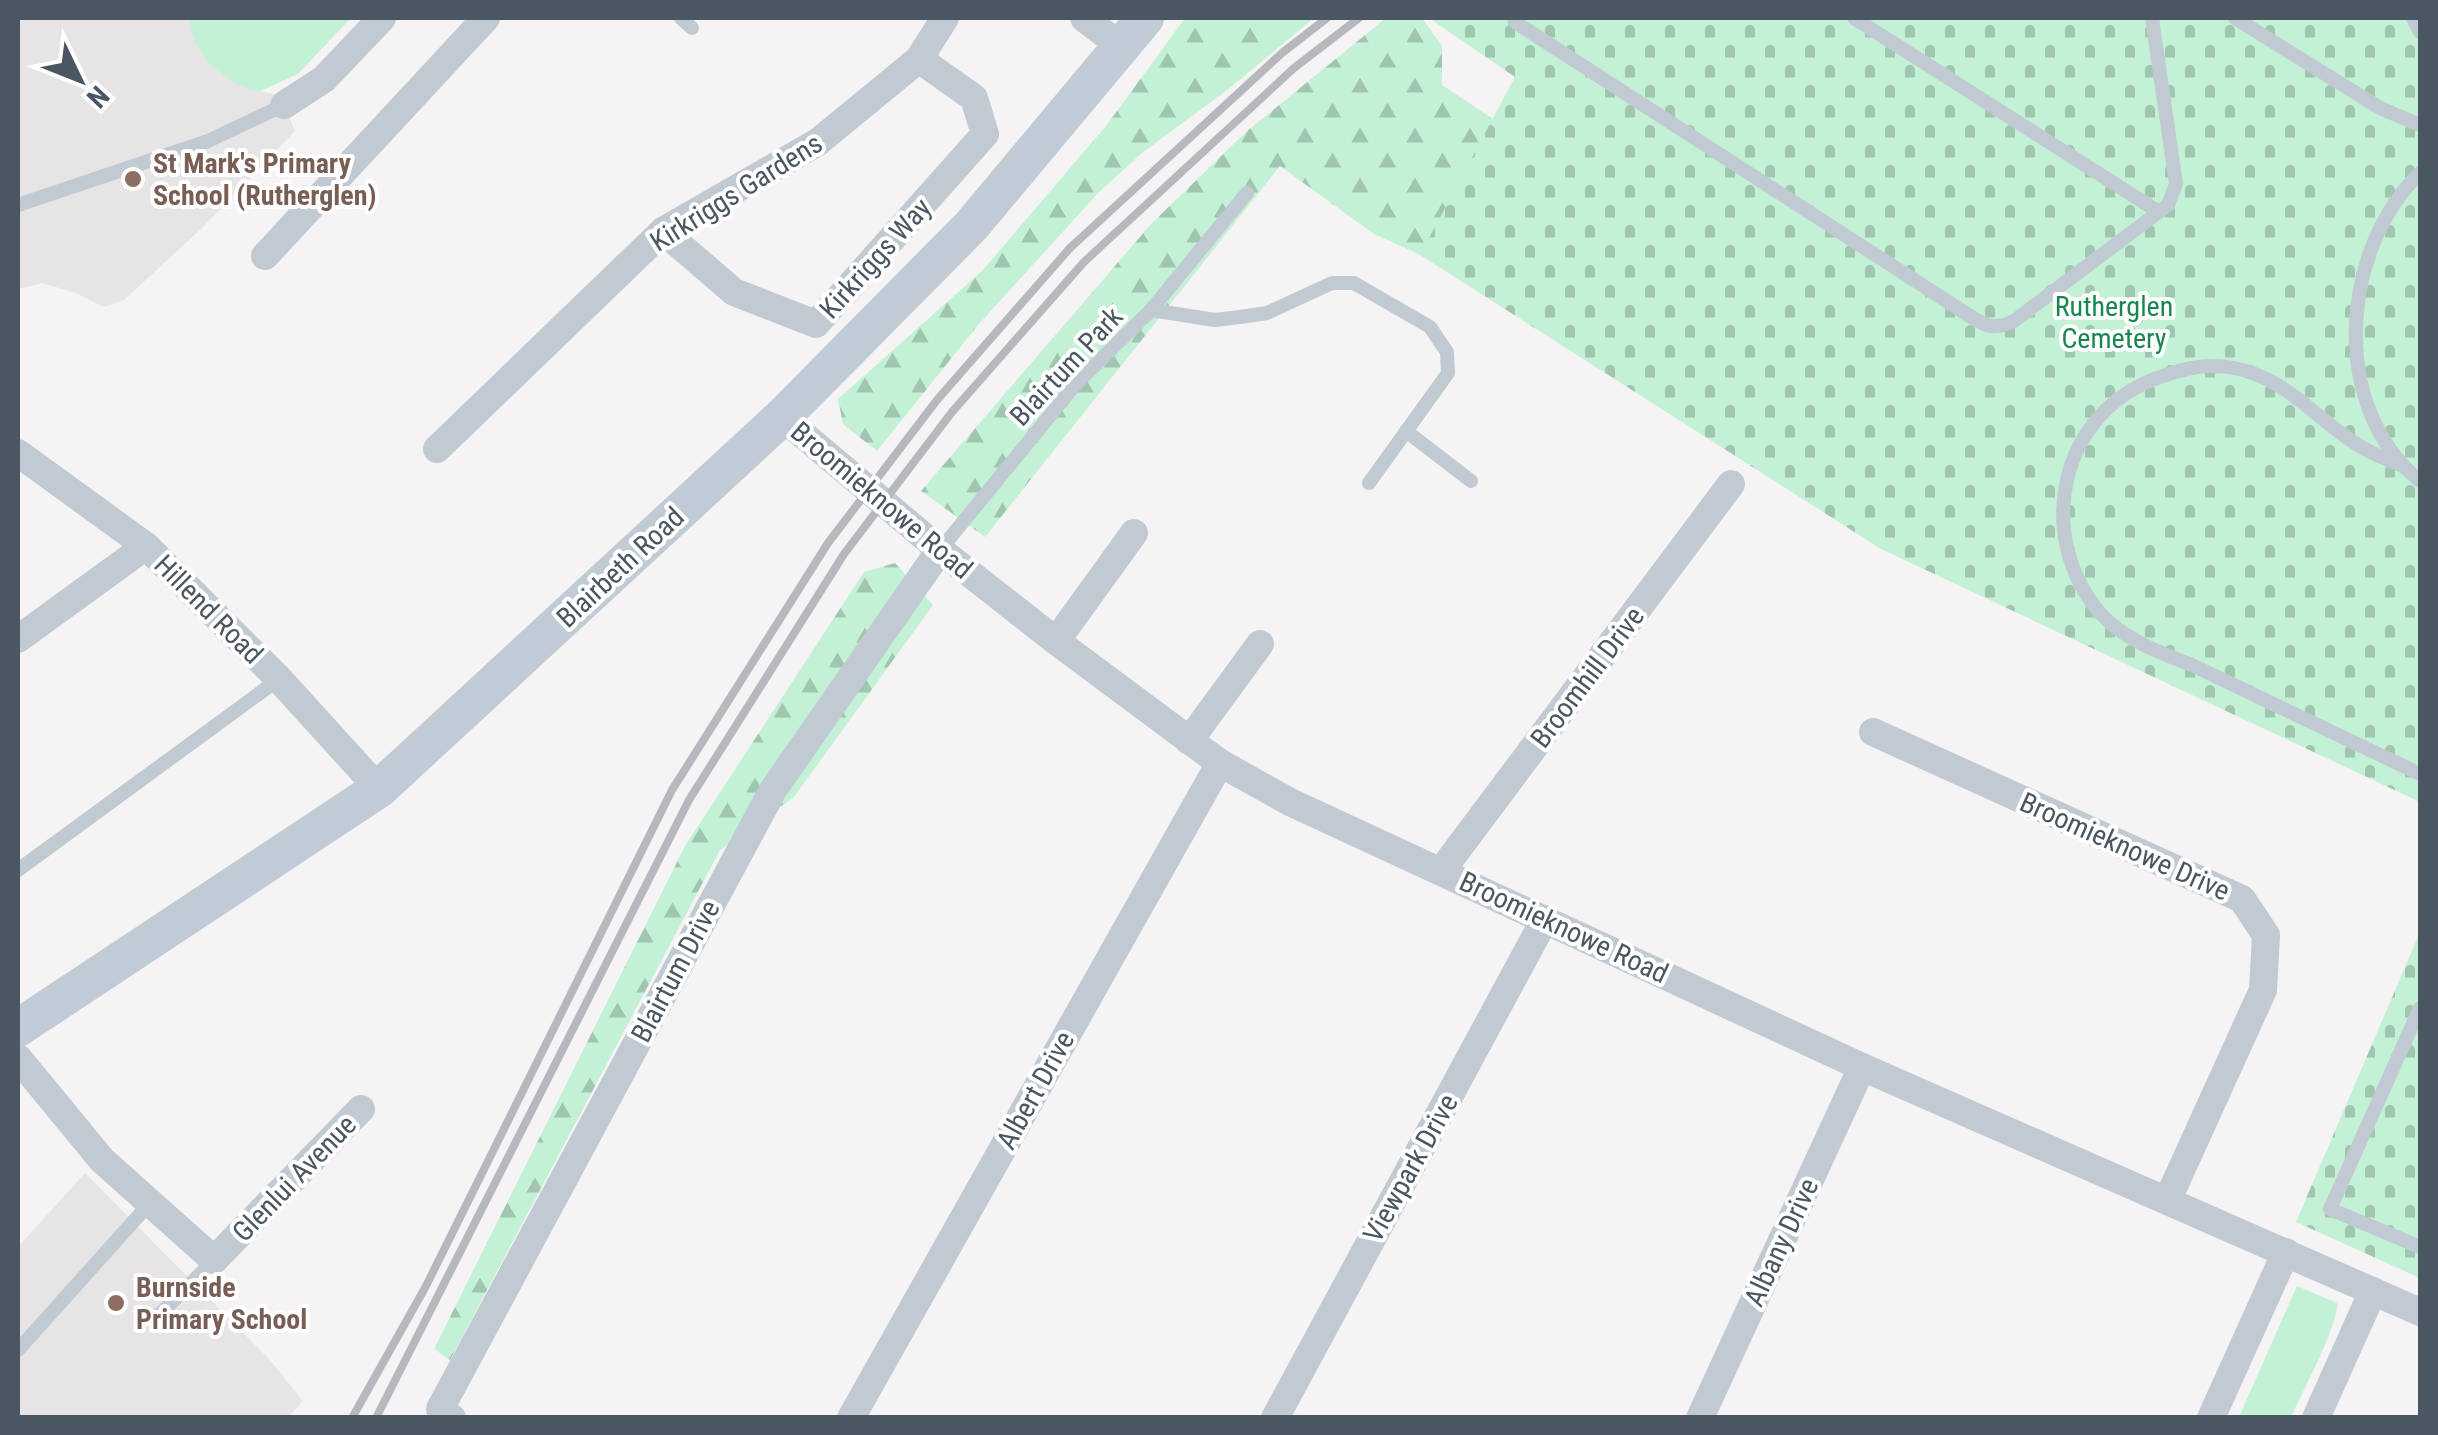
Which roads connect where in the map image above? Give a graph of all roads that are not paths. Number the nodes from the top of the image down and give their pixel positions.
1 (382, 18) edge
2 (486, 18) edge
3 (945, 18) edge
4 (1084, 18) edge
5 (1514, 18) edge
6 (1854, 18) edge
7 (2152, 18) edge
8 (2235, 18) edge
9 (2412, 18) edge
10 (1134, 32) edge
11 (2420, 32) edge
12 (919, 59) junction
13 (284, 105) joint
14 (2420, 125) edge
15 (2420, 173) edge
16 (1247, 193) dead end
17 (18, 204) edge
18 (2159, 212) junction
19 (663, 231) junction
20 (265, 256) dead end
21 (1152, 310) junction
22 (782, 417) junction
23 (1406, 431) junction
24 (437, 449) dead end
25 (18, 453) edge
26 (2403, 466) junction
27 (1472, 481) dead end
28 (2420, 481) edge
29 (1369, 482) dead end
30 (1731, 484) dead end
31 (1134, 533) dead end
32 (146, 546) junction
33 (940, 550) junction
34 (18, 639) edge
35 (1056, 642) junction
36 (1260, 644) dead end
37 (279, 679) junction
38 (1873, 732) dead end
39 (1189, 740) junction
40 (1220, 764) junction
41 (2420, 774) edge
42 (378, 789) junction
43 (18, 870) edge
44 (1442, 870) junction
45 (1545, 920) junction
46 (2420, 1008) edge
47 (18, 1028) edge
48 (18, 1058) edge
49 (1862, 1067) junction
50 (361, 1109) dead end
51 (2168, 1199) junction
52 (150, 1202) junction
53 (2420, 1246) edge
54 (2286, 1252) junction
55 (214, 1260) junction
56 (2373, 1291) junction
57 (2420, 1312) edge
58 (159, 1315) dead end
59 (18, 1350) edge
60 (446, 1414) edge
61 (851, 1418) edge
62 (1275, 1418) edge
63 (1700, 1418) edge
64 (2212, 1418) edge
65 (2316, 1418) edge

1 - 13 street
2 - 20 street
3 - 12 street, Kirkriggs Gardens
4 - 10 street
5 - 18 lane
6 - 18 lane
7 - 18 lane
8 - 14 lane
9 - 11 lane
10 - 22 main road, Blairbeth Road
12 - 19 street, Kirkriggs Gardens
12 - 19 street, Kirkriggs Way
13 - 17 lane
15 - 26 lane
16 - 21 lane
19 - 24 street, Kirkriggs Gardens
21 - 23 lane, Blairtum Park
21 - 33 lane, Blairtum Park
22 - 33 street, Broomieknowe Road
22 - 42 main road, Blairbeth Road
23 - 27 lane
23 - 29 lane, Blairtum Park
25 - 32 street, Hillend Road
26 - 28 lane
26 - 41 lane
30 - 44 street, Broomhill Drive
31 - 35 street
32 - 34 street
32 - 37 street, Hillend Road
33 - 35 street, Broomieknowe Road
33 - 60 street, Blairtum Drive
35 - 39 street, Broomieknowe Road
36 - 39 street
37 - 42 street, Hillend Road
37 - 43 lane
38 - 51 street, Broomieknowe Drive
39 - 40 street, Broomieknowe Road
40 - 44 street, Broomieknowe Road
40 - 61 street, Albert Drive
42 - 47 main road, Blairbeth Road
44 - 45 street, Broomieknowe Road
45 - 49 street, Broomieknowe Road
45 - 62 street, Viewpark Drive
46 - 53 lane
48 - 52 street, Glenlui Avenue
49 - 51 street, Broomieknowe Road
49 - 63 street, Albany Drive
50 - 55 street, Glenlui Avenue
51 - 54 street, Broomieknowe Road
52 - 55 street, Glenlui Avenue
52 - 59 lane
54 - 56 street, Broomieknowe Road
54 - 64 street
55 - 58 lane
56 - 57 street, Broomieknowe Road
56 - 65 street

